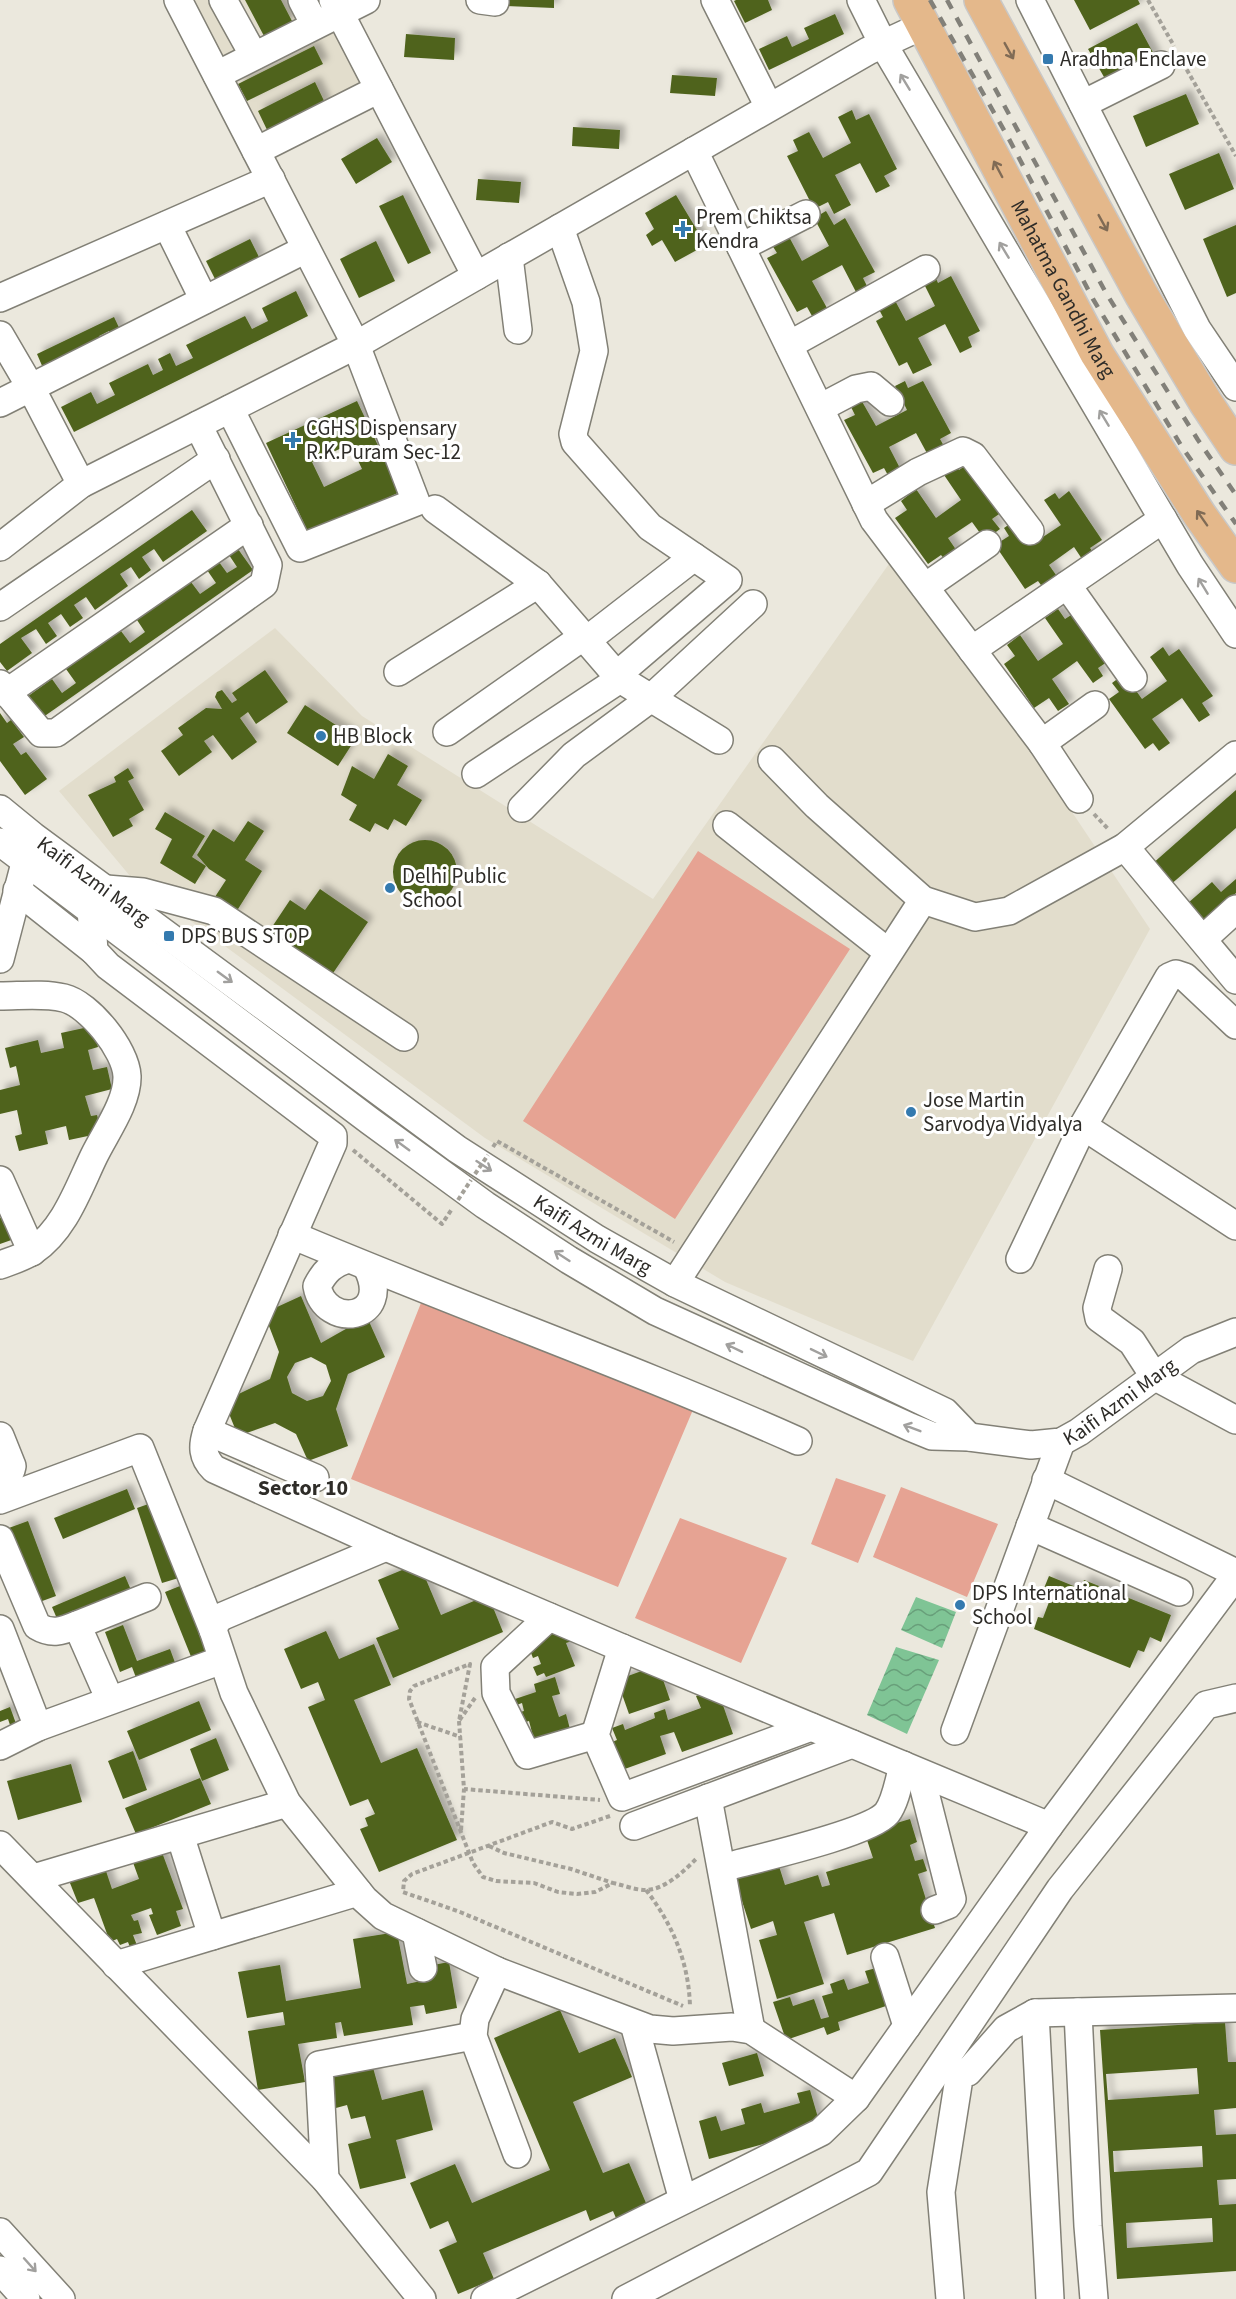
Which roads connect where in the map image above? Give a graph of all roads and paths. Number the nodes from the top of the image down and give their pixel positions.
1 (178, 0) edge
2 (223, 0) edge
3 (302, 0) edge
4 (366, 0) edge
5 (715, 0) edge
6 (861, 0) edge
7 (981, 0) edge
8 (1030, 0) edge
9 (1148, 0) edge
10 (337, 7) edge
11 (916, 13) edge
12 (315, 25) junction
13 (883, 44) junction
14 (254, 56) junction
15 (1174, 60) junction
16 (217, 75) junction
17 (379, 89) junction
18 (1083, 104) junction
19 (769, 107) junction
20 (256, 151) junction
21 (694, 151) junction
22 (1236, 156) edge
23 (270, 179) junction
24 (806, 214) dead end
25 (167, 225) junction
26 (560, 228) junction
27 (741, 247) junction
28 (306, 249) junction
29 (509, 257) junction
30 (926, 270) dead end
31 (476, 276) junction
32 (0, 298) edge
33 (204, 300) junction
34 (518, 330) dead end
35 (0, 335) edge
36 (356, 345) junction
37 (789, 345) junction
38 (1234, 376) edge
39 (31, 388) junction
40 (891, 402) dead end
41 (0, 403) edge
42 (1206, 404) junction
43 (820, 408) junction
44 (230, 409) junction
45 (198, 425) junction
46 (1236, 448) edge
47 (216, 459) junction
48 (81, 484) junction
49 (866, 504) junction
50 (435, 509) dead end
51 (1163, 519) junction
52 (249, 525) junction
53 (1030, 531) dead end
54 (987, 544) dead end
55 (0, 547) edge
56 (694, 557) junction
57 (1236, 566) edge
58 (538, 584) junction
59 (1067, 585) junction
60 (924, 587) junction
61 (753, 604) dead end
62 (0, 607) edge
63 (1236, 634) edge
64 (586, 638) junction
65 (972, 650) junction
66 (398, 672) dead end
67 (618, 677) junction
68 (1133, 678) dead end
69 (3, 689) edge
70 (650, 699) junction
71 (1095, 705) dead end
72 (447, 732) dead end
73 (719, 740) dead end
74 (1042, 743) junction
75 (1236, 756) edge
76 (772, 760) dead end
77 (477, 774) dead end
78 (1078, 799) joint
79 (522, 808) dead end
80 (0, 809) edge
81 (728, 825) dead end
82 (0, 842) edge
83 (1125, 847) junction
84 (29, 848) junction
85 (17, 890) junction
86 (99, 899) junction
87 (923, 900) junction
88 (1236, 909) edge
89 (1203, 939) junction
90 (94, 951) junction
91 (888, 951) junction
92 (0, 959) edge
93 (1236, 980) edge
94 (0, 996) edge
95 (1236, 1025) edge
96 (404, 1037) dead end
97 (1083, 1126) junction
98 (331, 1132) junction
99 (475, 1174) dead end
100 (0, 1180) edge
101 (471, 1180) dead end
102 (1236, 1226) edge
103 (292, 1235) junction
104 (32, 1252) junction
105 (694, 1253) junction
106 (1020, 1259) dead end
107 (0, 1265) edge
108 (1108, 1269) dead end
109 (675, 1283) junction
110 (1236, 1332) edge
111 (1154, 1376) junction
112 (1236, 1420) edge
113 (207, 1431) junction
114 (0, 1436) edge
115 (969, 1437) junction
116 (798, 1441) dead end
117 (1061, 1442) junction
118 (0, 1477) edge
119 (315, 1478) dead end
120 (1046, 1480) junction
121 (0, 1500) edge
122 (1030, 1526) junction
123 (0, 1539) edge
124 (386, 1547) junction
125 (1236, 1574) edge
126 (1179, 1592) dead end
127 (147, 1597) dead end
128 (549, 1617) junction
129 (77, 1625) junction
130 (0, 1629) edge
131 (213, 1630) junction
132 (622, 1648) junction
133 (222, 1660) junction
134 (482, 1690) dead end
135 (11, 1691) edge
136 (1236, 1698) edge
137 (110, 1700) junction
138 (459, 1721) junction
139 (417, 1722) junction
140 (38, 1727) junction
141 (811, 1727) junction
142 (954, 1731) dead end
143 (595, 1734) junction
144 (461, 1737) junction
145 (852, 1744) junction
146 (0, 1746) edge
147 (912, 1769) junction
148 (668, 1780) junction
149 (464, 1789) junction
150 (603, 1796) dead end
151 (708, 1798) junction
152 (287, 1803) junction
153 (611, 1807) dead end
154 (683, 1808) junction
155 (634, 1826) dead end
156 (1049, 1826) junction
157 (461, 1832) junction
158 (180, 1834) junction
159 (488, 1845) junction
160 (2, 1851) edge
161 (700, 1851) dead end
162 (469, 1852) junction
163 (722, 1869) junction
164 (34, 1878) junction
165 (613, 1882) junction
166 (646, 1890) junction
167 (358, 1892) junction
168 (935, 1910) dead end
169 (416, 1932) junction
170 (212, 1936) junction
171 (885, 1957) dead end
172 (116, 1965) junction
173 (423, 1968) dead end
174 (497, 1971) junction
175 (1236, 2008) edge
176 (1078, 2012) junction
177 (1035, 2013) junction
178 (634, 2024) junction
179 (908, 2026) junction
180 (751, 2030) junction
181 (473, 2036) junction
182 (856, 2098) junction
183 (517, 2154) dead end
184 (325, 2179) junction
185 (683, 2200) junction
186 (0, 2232) edge
187 (0, 2270) edge
188 (26, 2299) edge
189 (61, 2299) edge
190 (422, 2299) edge
191 (485, 2299) edge
192 (626, 2299) edge
193 (950, 2299) edge
194 (1050, 2299) edge
195 (1094, 2299) edge

1 - 16 street
2 - 14 street
3 - 12 street
4 - 10 street
5 - 19 street
6 - 13 street
7 -> 42 main road
8 - 18 street
9 - 15 path
10 - 12 street
10 - 17 street
11 - 13 street
57 -> 11 main road, Mahatma Gandhi Marg
12 - 14 street
13 - 19 street
51 -> 13 street
14 - 16 street
15 - 18 street
15 - 22 path
16 - 20 street
17 - 20 street
17 - 31 street
18 - 38 street
19 - 21 street
20 - 23 street
21 - 26 street
21 - 27 street
23 - 25 street
23 - 28 street
24 - 27 street
25 - 32 street
25 - 33 street
26 - 29 street
26 - 56 street
27 - 37 street
28 - 33 street
28 - 36 street
29 - 31 street
29 - 34 street
30 - 37 street
31 - 36 street
33 - 39 street
35 - 39 street
36 - 44 street
36 - 44 street
37 - 43 street
38 - 42 street
39 - 41 street
39 - 48 street
40 - 43 street
42 - 46 main road
43 - 49 street
44 - 45 street
45 - 47 street
45 - 48 street
47 - 52 street
47 - 62 street
48 - 55 street
49 - 53 street
49 - 60 street
50 - 58 street
51 - 59 street
63 -> 51 street
52 - 69 street
52 - 69 street
54 - 60 street
56 - 64 street
56 - 67 street
58 - 64 street
58 - 66 street
59 - 65 street
59 - 68 street
60 - 65 street
61 - 70 street
64 - 67 street
64 - 72 street
65 - 74 street
67 - 70 street
67 - 77 street
70 - 73 street
70 - 79 street
71 - 74 street
74 - 78 street
75 - 83 street
76 - 87 street
78 - 83 path
80 - 84 street, Kaifi Azmi Marg
81 - 91 street
82 - 84 street
83 - 87 street
83 - 89 street
84 - 85 street
84 - 86 street, Kaifi Azmi Marg
85 - 90 street
85 - 92 street
86 - 90 street
86 - 96 street
86 -> 109 street, Kaifi Azmi Marg
115 -> 86 street
87 - 91 street
88 - 89 street
89 - 93 street
90 - 98 street
91 - 105 street
94 - 104 street
95 - 97 street
97 - 102 street
97 - 106 street
98 - 101 path, bridge
98 - 103 street
99 - 105 path, bridge
100 - 104 street
103 - 113 street
103 - 116 street
104 - 107 street
105 - 109 street
108 - 111 street
109 -> 115 street, Kaifi Azmi Marg
110 - 111 street, Kaifi Azmi Marg
111 - 112 street
111 - 117 street, Kaifi Azmi Marg
113 - 119 street
113 - 124 street
114 - 118 street
115 - 117 street, Kaifi Azmi Marg
117 - 120 street
120 - 122 street
120 - 125 street
121 - 131 street
122 - 126 street
122 - 142 street
123 - 129 street
124 - 128 street
124 - 131 street
125 - 156 street
127 - 129 street
128 - 132 street
128 - 143 street
129 - 137 street
130 - 135 street
131 - 133 street
132 - 141 street
132 - 143 street
133 - 137 street
133 - 152 street
134 - 138 path
135 - 140 street
136 - 192 street
137 - 140 street
138 - 139 path
138 - 144 path
139 - 144 path
139 - 157 path
140 - 146 street
141 - 145 street
141 - 148 street
143 - 148 street
144 - 149 path
145 - 147 street
145 - 151 street
147 - 156 street
147 - 163 street
147 - 168 street
148 - 154 street
149 - 150 path
149 - 157 path
151 - 154 street
151 - 163 street
152 - 158 street
152 - 167 street
153 - 159 path
154 - 155 street
156 - 179 street
157 - 162 path
158 - 164 street
158 - 170 street
159 - 162 path
159 - 165 path
160 - 164 street
161 - 166 path
162 - 165 path
162 - 166 path
163 - 180 street
164 - 172 street
165 - 166 path
167 - 169 street
167 - 170 street
169 - 173 street
169 - 174 street
170 - 172 street
171 - 179 street
172 - 184 street
174 - 178 street
174 - 181 street
175 - 176 street
176 - 177 street
176 - 195 street
177 - 193 street
177 - 194 street
178 - 180 street
178 - 185 street
179 - 182 street
180 - 182 street
181 - 183 street
181 - 184 street
182 - 185 street
184 - 190 street
185 - 191 street
186 -> 189 street
187 - 188 street

